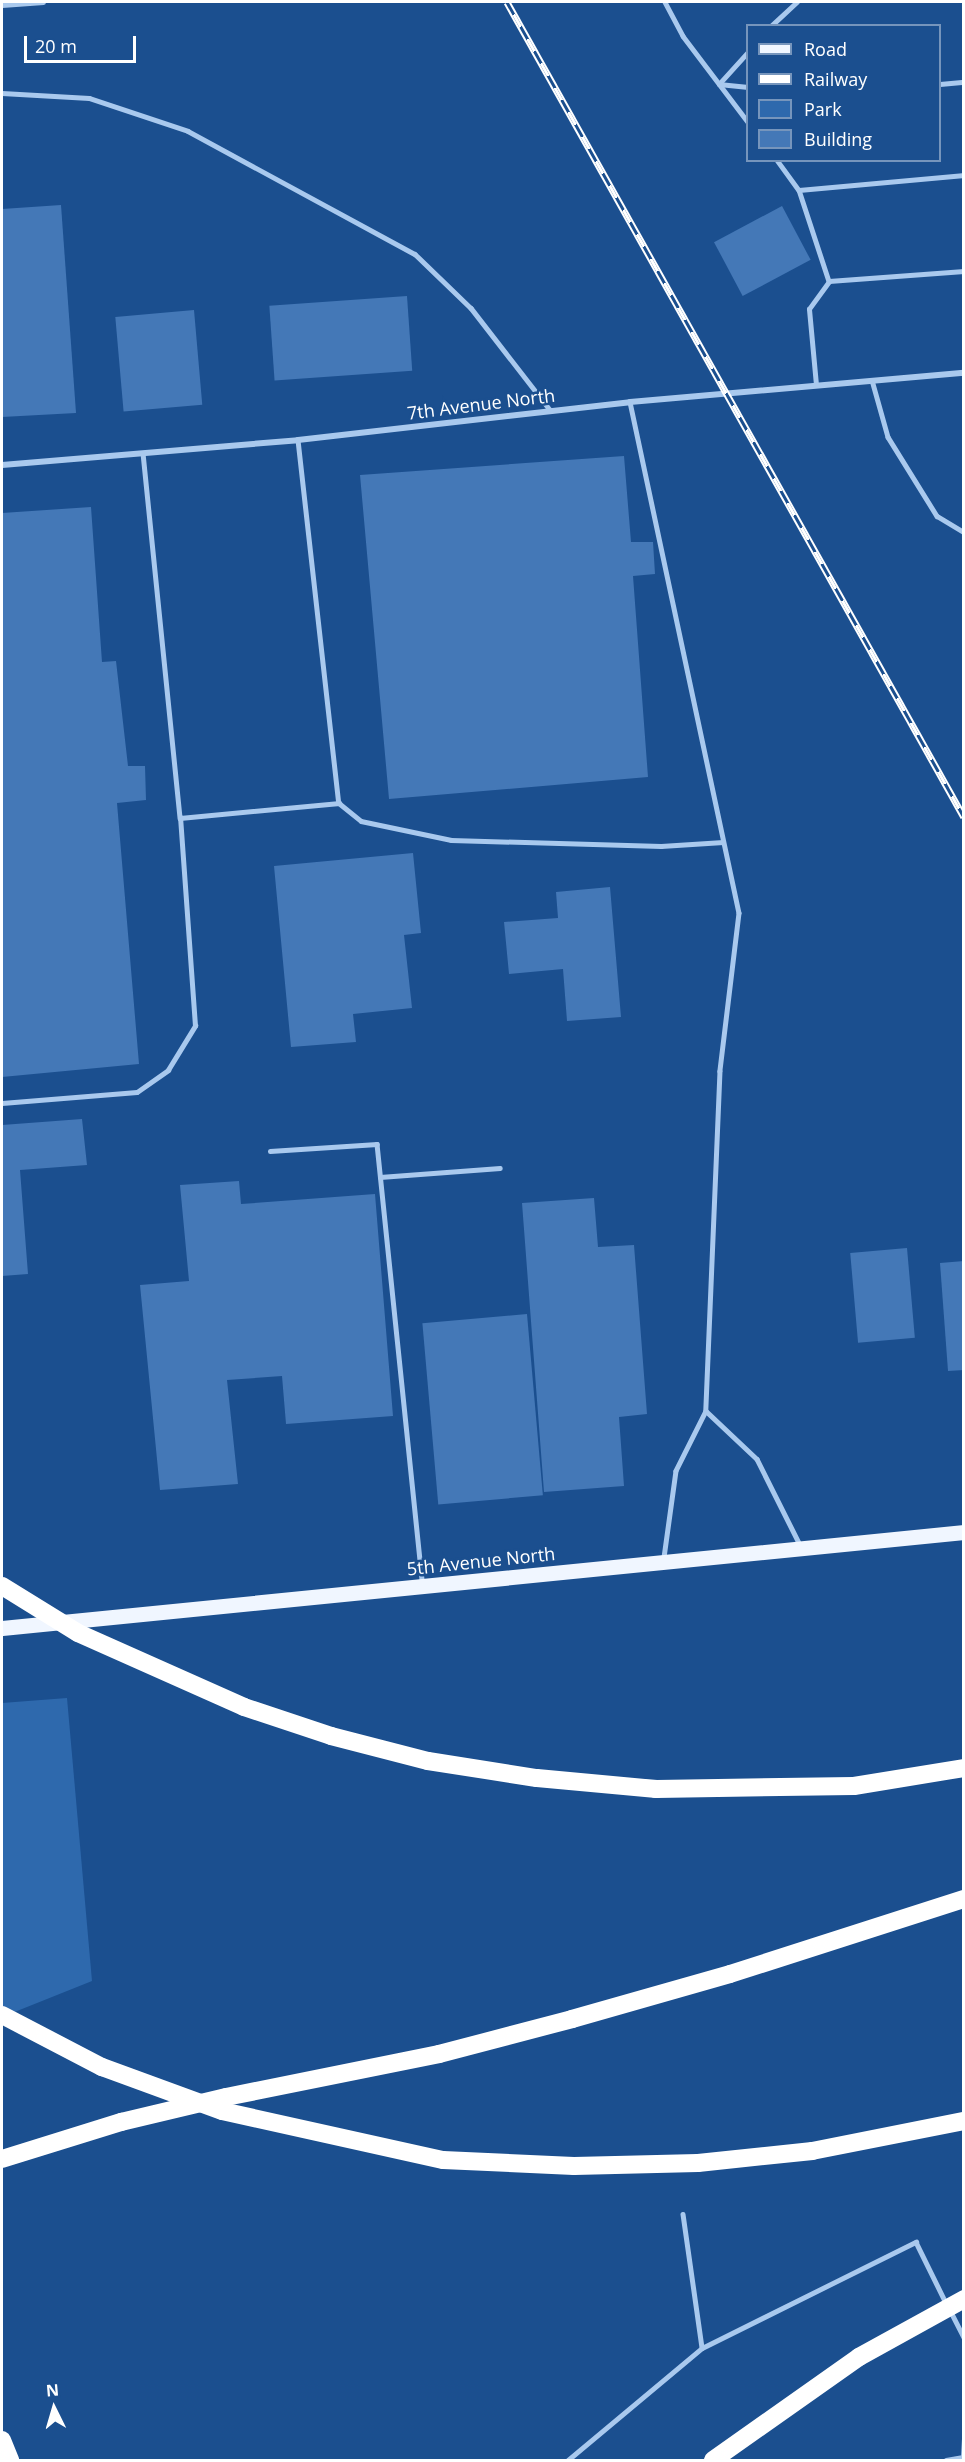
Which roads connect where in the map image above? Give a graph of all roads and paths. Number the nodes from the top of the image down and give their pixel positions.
1 (43, 2) edge
2 (665, 2) edge
3 (797, 2) edge
4 (2, 5) edge
5 (773, 24) edge
6 (746, 53) edge
7 (963, 82) edge
8 (719, 84) junction
9 (941, 84) edge
10 (746, 87) edge
11 (2, 93) edge
12 (746, 121) edge
13 (778, 162) edge
14 (963, 175) edge
15 (799, 190) junction
16 (963, 271) edge
17 (829, 281) junction
18 (963, 373) edge
19 (872, 380) junction
20 (816, 385) junction
21 (630, 402) junction
22 (551, 411) junction
23 (298, 440) junction
24 (143, 453) junction
25 (2, 465) edge
26 (963, 532) edge
27 (339, 803) junction
28 (180, 818) junction
29 (723, 842) junction
30 (2, 1103) edge
31 (270, 1150) dead end
32 (500, 1168) dead end
33 (380, 1177) junction
34 (706, 1412) junction
35 (963, 1532) edge
36 (801, 1548) junction
37 (664, 1562) junction
38 (2, 1586) edge
39 (422, 1586) junction
40 (2, 1628) edge
41 (963, 1768) edge
42 (963, 1899) edge
43 (2, 2014) edge
44 (963, 2121) edge
45 (2, 2159) edge
46 (683, 2214) dead end
47 (963, 2299) edge
48 (963, 2338) edge
49 (702, 2349) junction
50 (2, 2440) edge
51 (963, 2440) edge
52 (963, 2458) edge
53 (10, 2460) edge
54 (568, 2460) edge
55 (713, 2460) edge
56 (946, 2460) edge

1 - 4 lane
2 - 8 lane
3 - 5 lane
6 - 8 lane
7 - 9 lane
8 - 10 lane
8 - 12 lane
11 - 22 lane
13 - 15 lane
14 - 15 lane
15 - 17 lane
16 - 17 lane
17 - 20 lane
18 - 19 street, 7th Avenue North
19 - 20 street, 7th Avenue North
19 - 26 lane
20 - 21 street, 7th Avenue North
21 - 22 street, 7th Avenue North
21 - 29 lane
22 - 23 street, 7th Avenue North
23 - 24 street, 7th Avenue North
23 - 27 lane
24 - 25 street, 7th Avenue North
24 - 28 lane
27 - 28 lane
27 - 29 lane
28 - 30 lane
29 - 34 lane
31 - 33 lane
32 - 33 lane
33 - 39 lane
34 - 36 lane
34 - 37 lane
35 - 36 main road, 5th Avenue North
36 - 37 main road, 5th Avenue North
37 - 39 main road, 5th Avenue North
38 - 41 highway
39 - 40 main road, 5th Avenue North
42 - 45 highway
43 - 44 highway
46 - 49 lane
47 - 55 highway
48 - 49 lane
49 - 54 lane
50 - 53 highway
51 - 52 lane
52 - 56 lane

